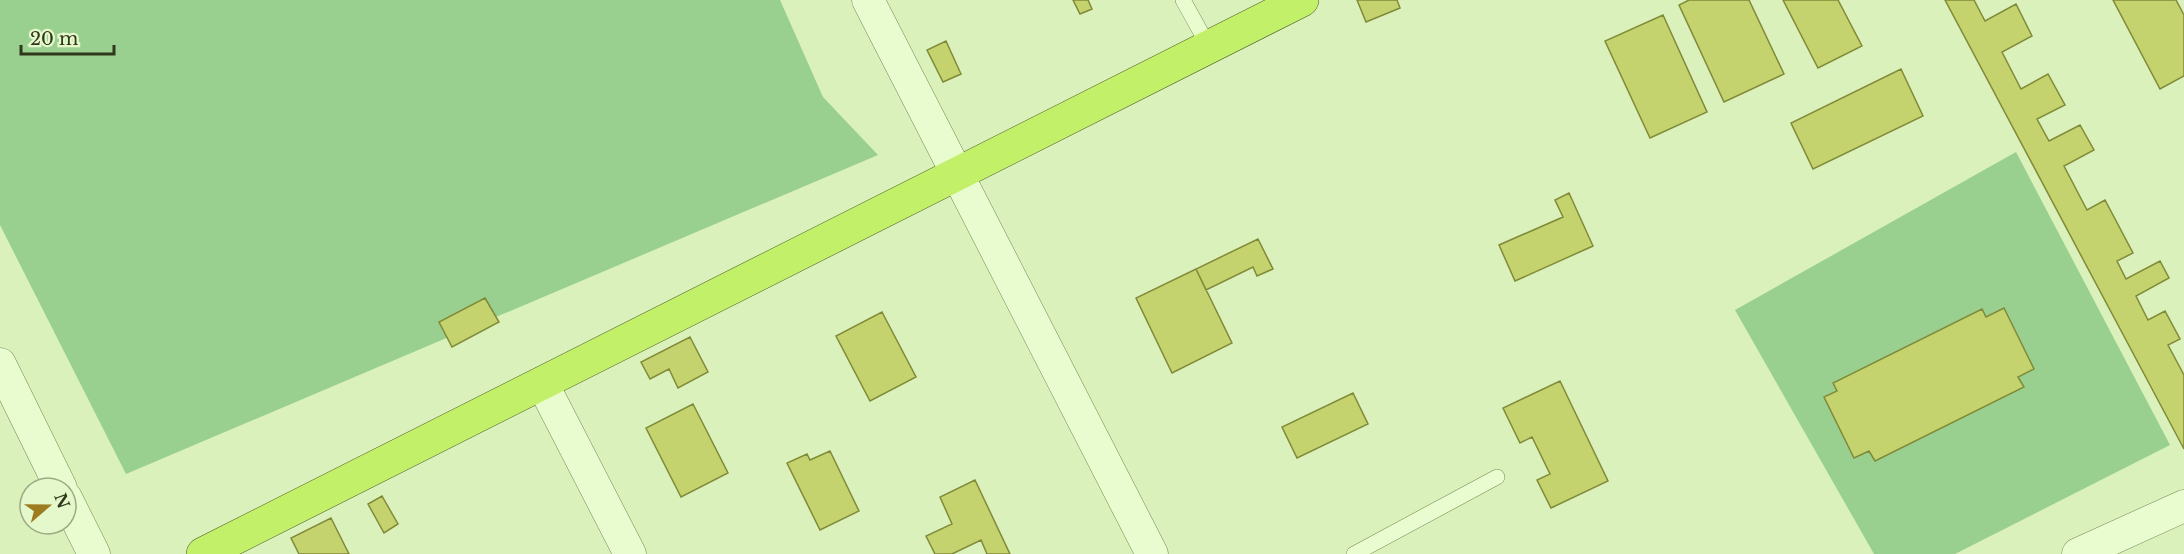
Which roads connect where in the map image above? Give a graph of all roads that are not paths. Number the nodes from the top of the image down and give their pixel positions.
1 (868, 0) edge
2 (1183, 0) edge
3 (1302, 0) edge
4 (1209, 47) junction
5 (957, 174) junction
6 (0, 364) edge
7 (542, 383) junction
8 (55, 476) edge
9 (1497, 477) dead end
10 (2184, 506) edge
11 (78, 522) edge
12 (94, 554) edge
13 (203, 554) edge
14 (630, 554) edge
15 (1152, 554) edge
16 (1354, 554) edge
17 (2078, 554) edge

1 - 5 street
2 - 4 lane
3 - 4 highway
4 - 5 highway
5 - 7 highway
5 - 15 street
6 - 8 street
7 - 13 highway
7 - 14 street
9 - 16 lane
10 - 17 street
11 - 12 street

